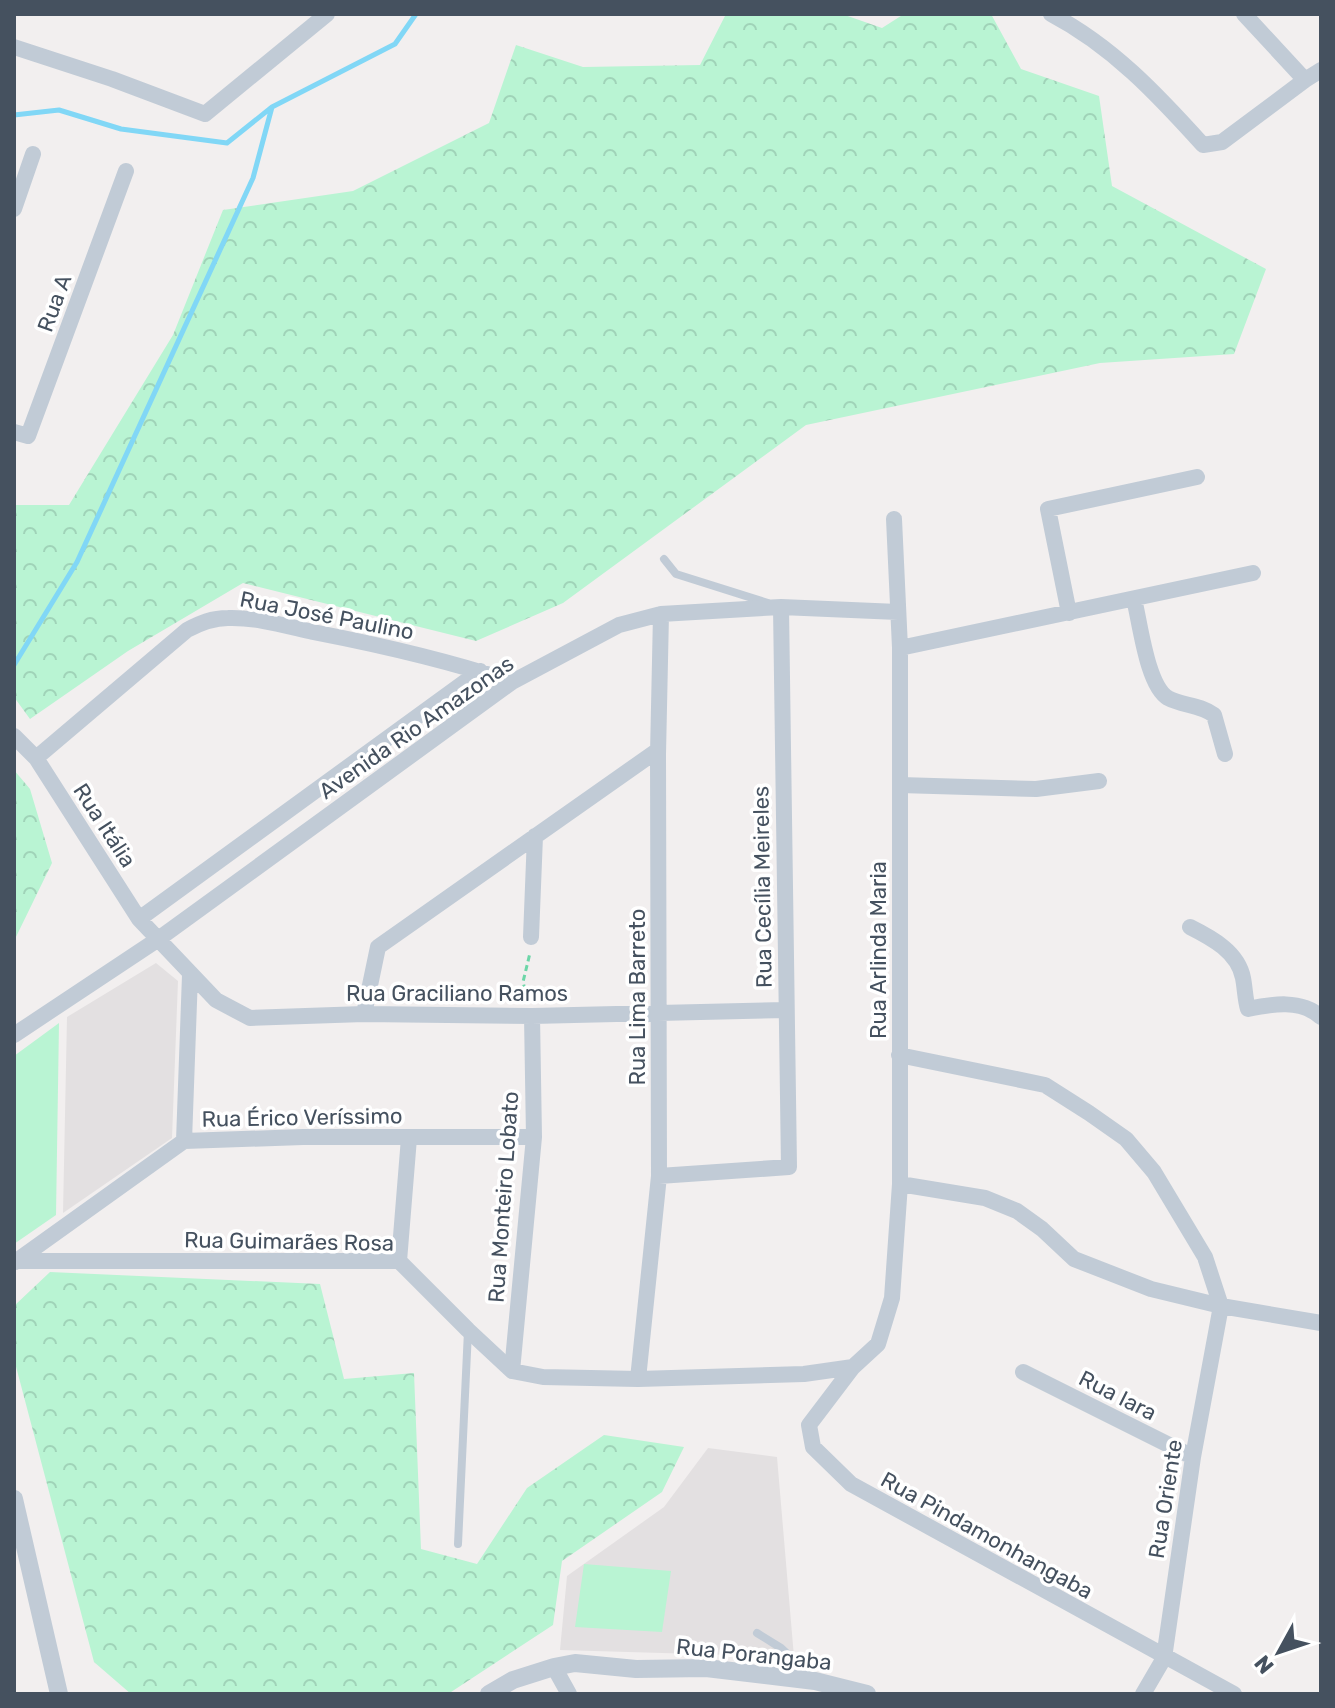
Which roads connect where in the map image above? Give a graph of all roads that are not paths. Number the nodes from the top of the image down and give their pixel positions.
1 (327, 14) edge
2 (1051, 14) edge
3 (1244, 14) edge
4 (14, 47) edge
5 (1321, 70) edge
6 (1305, 80) junction
7 (33, 154) dead end
8 (126, 171) dead end
9 (14, 209) edge
10 (14, 432) edge
11 (1197, 477) dead end
12 (894, 519) dead end
13 (664, 559) dead end
14 (1253, 573) dead end
15 (1134, 599) junction
16 (781, 607) junction
17 (898, 612) junction
18 (1069, 613) junction
19 (661, 614) junction
20 (900, 648) junction
21 (480, 671) junction
22 (512, 682) junction
23 (14, 736) edge
24 (658, 750) junction
25 (1225, 754) dead end
26 (36, 758) junction
27 (1099, 781) dead end
28 (900, 785) junction
29 (535, 836) junction
30 (139, 919) junction
31 (1190, 927) dead end
32 (531, 937) road end
33 (157, 940) junction
34 (190, 975) junction
35 (786, 1010) junction
36 (659, 1012) junction
37 (364, 1014) junction
38 (532, 1016) junction
39 (1321, 1017) edge
40 (14, 1035) edge
41 (899, 1055) junction
42 (534, 1137) junction
43 (409, 1138) junction
44 (184, 1141) junction
45 (659, 1176) junction
46 (900, 1184) junction
47 (399, 1261) junction
48 (15, 1262) edge
49 (1221, 1306) junction
50 (1321, 1323) edge
51 (468, 1330) junction
52 (853, 1367) junction
53 (512, 1371) junction
54 (1023, 1372) dead end
55 (638, 1379) junction
56 (1193, 1457) junction
57 (14, 1499) edge
58 (458, 1544) dead end
59 (757, 1633) dead end
60 (1164, 1658) junction
61 (554, 1667) junction
62 (815, 1681) junction
63 (59, 1694) edge
64 (489, 1694) edge
65 (569, 1694) edge
66 (867, 1694) edge
67 (1143, 1694) edge
68 (1234, 1694) edge

1 - 4 street
2 - 6 street
3 - 6 street
5 - 6 street
7 - 9 street
8 - 10 street, Rua A
11 - 18 street
12 - 17 street, Rua Arlinda Maria
13 - 16 lane
14 - 15 street
15 - 18 street
15 - 25 street
16 - 17 street, Avenida Rio Amazonas
16 - 19 street, Avenida Rio Amazonas
16 - 35 street, Rua Cecília Meireles
17 - 20 street, Rua Arlinda Maria
18 - 20 street
19 - 22 street, Avenida Rio Amazonas
19 - 24 street, Rua Lima Barreto
20 - 28 street, Rua Arlinda Maria
21 - 22 street, Rua José Paulino
21 - 26 street, Rua José Paulino
21 - 30 street, Avenida Rio Amazonas
22 - 33 street, Avenida Rio Amazonas
23 - 26 street, Rua Itália
24 - 29 street
24 - 36 street, Rua Lima Barreto
26 - 30 street, Rua Itália
27 - 28 street
28 - 41 street, Rua Arlinda Maria
29 - 32 street
29 - 37 street
30 - 33 street, Rua Itália
31 - 39 street
33 - 34 street, Rua Graciliano Ramos
33 - 40 street, Avenida Rio Amazonas
34 - 37 street, Rua Graciliano Ramos
34 - 44 street
35 - 36 street, Rua Graciliano Ramos
35 - 45 street, Rua Cecília Meireles
36 - 38 street, Rua Graciliano Ramos
36 - 45 street, Rua Lima Barreto
37 - 38 street, Rua Graciliano Ramos
38 - 42 street, Rua Monteiro Lobato
41 - 46 street, Rua Arlinda Maria
41 - 49 street
42 - 43 street, Rua Érico Veríssimo
42 - 53 street, Rua Monteiro Lobato
43 - 44 street, Rua Érico Veríssimo
43 - 47 street
44 - 48 street, Rua Érico Veríssimo
45 - 55 street, Rua Lima Barreto
46 - 49 street
46 - 52 street, Rua Arlinda Maria
47 - 48 street, Rua Guimarães Rosa
47 - 51 street, Rua Guimarães Rosa
49 - 50 street
49 - 56 street, Rua Oriente
51 - 53 street, Rua Guimarães Rosa
51 - 58 lane
52 - 55 street
52 - 60 street, Rua Pindamonhangaba
53 - 55 street
54 - 56 street, Rua Iara
56 - 60 street, Rua Oriente
57 - 63 street
59 - 62 lane
60 - 67 street, Rua Oriente
60 - 68 street, Rua Pindamonhangaba
61 - 62 street, Rua Porangaba
61 - 64 street, Rua Porangaba
61 - 65 street
62 - 66 street, Rua Porangaba

